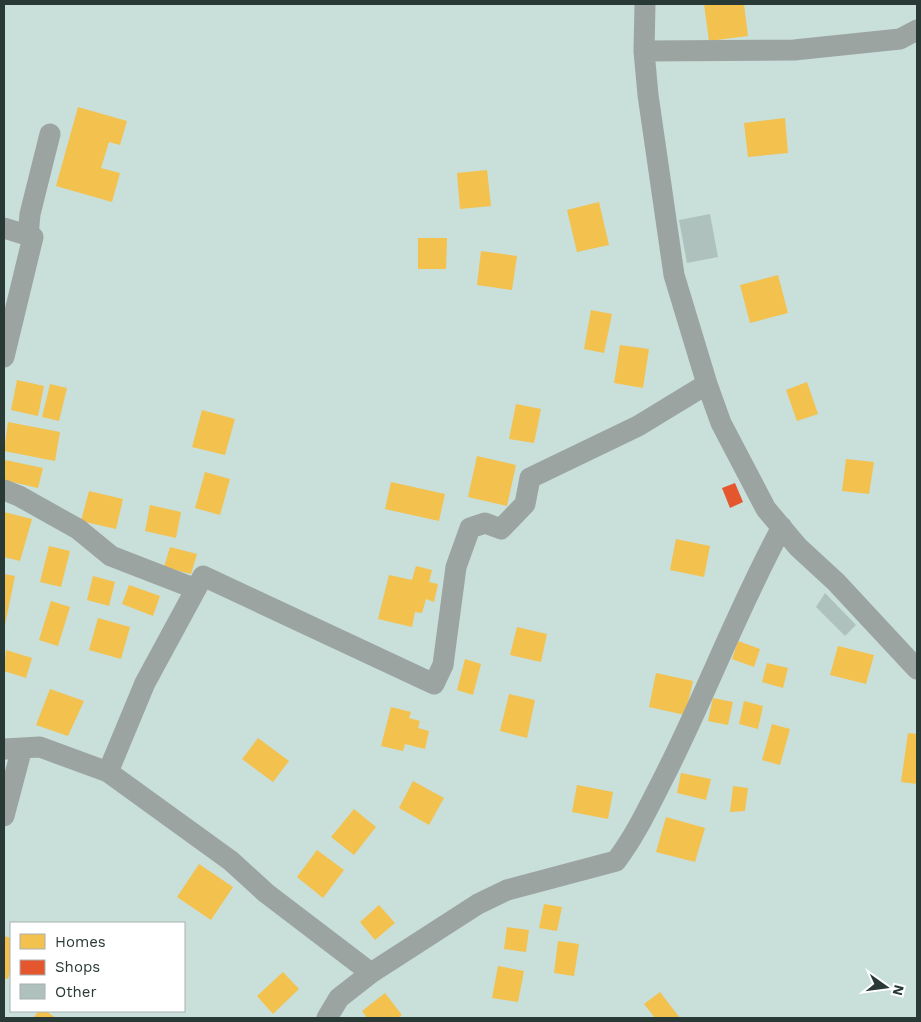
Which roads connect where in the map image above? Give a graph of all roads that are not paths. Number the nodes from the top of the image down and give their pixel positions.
1 (645, 4) edge
2 (917, 30) edge
3 (644, 51) junction
4 (50, 134) dead end
5 (4, 228) edge
6 (28, 236) junction
7 (4, 357) edge
8 (707, 384) junction
9 (4, 490) edge
10 (782, 527) junction
11 (196, 589) junction
12 (917, 669) edge
13 (13, 749) edge
14 (108, 772) junction
15 (4, 816) edge
16 (371, 973) junction
17 (327, 1018) edge

1 - 3 street
2 - 3 street
3 - 8 street
4 - 6 street
5 - 6 street
6 - 7 street
8 - 10 street
8 - 11 street
9 - 11 street
10 - 12 street
10 - 16 street
11 - 14 street
13 - 14 street
13 - 15 street
14 - 16 street
16 - 17 street

